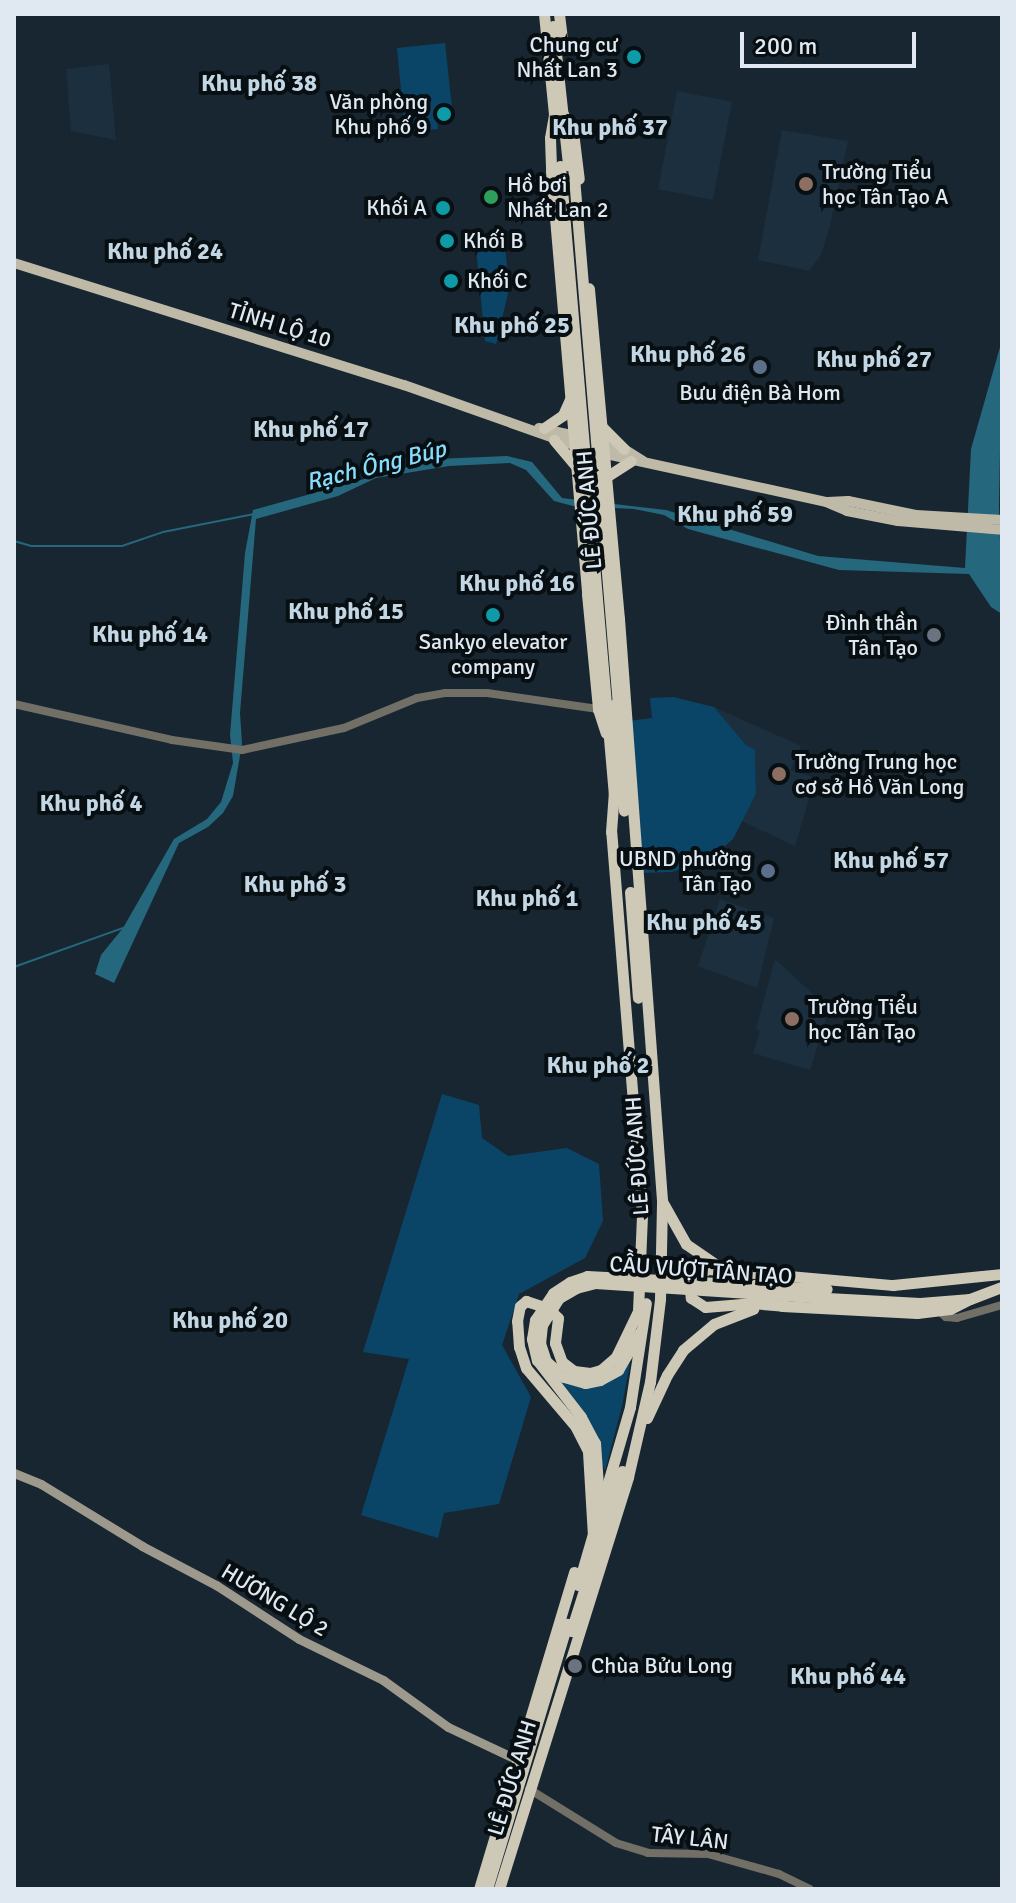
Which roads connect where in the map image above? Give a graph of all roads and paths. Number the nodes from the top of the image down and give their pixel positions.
1 (544, 14) edge
2 (551, 14) edge
3 (559, 14) edge
4 (561, 98) junction
5 (559, 115) junction
6 (14, 263) edge
7 (593, 337) junction
8 (566, 339) junction
9 (599, 391) junction
10 (571, 395) junction
11 (602, 427) junction
12 (539, 428) junction
13 (554, 440) junction
14 (575, 441) junction
15 (604, 449) junction
16 (624, 449) junction
17 (637, 461) junction
18 (578, 473) junction
19 (606, 480) junction
20 (848, 506) junction
21 (1002, 520) edge
22 (1002, 530) edge
23 (583, 537) junction
24 (612, 538) junction
25 (14, 704) edge
26 (611, 711) junction
27 (621, 772) junction
28 (631, 802) junction
29 (662, 1200) junction
30 (645, 1214) junction
31 (725, 1270) junction
32 (1002, 1275) edge
33 (1002, 1287) edge
34 (827, 1294) junction
35 (970, 1299) junction
36 (1002, 1305) edge
37 (786, 1306) junction
38 (939, 1311) junction
39 (645, 1318) junction
40 (538, 1322) junction
41 (616, 1357) junction
42 (590, 1382) junction
43 (638, 1434) junction
44 (629, 1456) junction
45 (14, 1473) edge
46 (599, 1512) junction
47 (592, 1540) junction
48 (586, 1572) junction
49 (569, 1627) junction
50 (524, 1734) junction
51 (544, 1742) junction
52 (516, 1759) junction
53 (529, 1789) junction
54 (504, 1803) junction
55 (523, 1811) junction
56 (479, 1889) edge
57 (487, 1889) edge
58 (496, 1889) edge
59 (810, 1889) edge

1 - 5 highway, LÊ ĐỨC ANH
2 - 4 highway
3 - 4 highway
4 - 5 highway
5 - 7 highway, LÊ ĐỨC ANH
5 - 8 highway, LÊ ĐỨC ANH
5 - 26 highway, bridge
6 - 12 main road, TỈNH LỘ 10
7 - 8 highway
7 - 9 highway, LÊ ĐỨC ANH
8 - 10 highway, LÊ ĐỨC ANH
9 - 10 highway
9 - 11 highway, LÊ ĐỨC ANH
10 - 12 highway
10 - 14 highway, LÊ ĐỨC ANH
11 - 15 highway, LÊ ĐỨC ANH
11 - 16 highway
12 - 13 main road, TỈNH LỘ 10
12 - 14 main road, TỈNH LỘ 10
13 - 14 main road, TỈNH LỘ 10
13 - 18 highway
14 - 15 main road, TỈNH LỘ 10
14 - 18 highway, LÊ ĐỨC ANH
15 - 16 main road, TỈNH LỘ 10
15 - 17 main road, TỈNH LỘ 10
15 - 19 highway, LÊ ĐỨC ANH
16 - 17 main road, TỈNH LỘ 10
17 - 19 highway
17 - 20 main road, TỈNH LỘ 10
18 - 19 highway
18 - 23 highway, LÊ ĐỨC ANH
19 - 24 highway, LÊ ĐỨC ANH
20 - 21 main road
20 - 22 main road
23 - 24 highway
23 - 26 highway, LÊ ĐỨC ANH
24 - 26 highway, LÊ ĐỨC ANH
25 - 26 street
26 - 27 highway, LÊ ĐỨC ANH
26 - 28 highway, LÊ ĐỨC ANH
26 - 30 highway, LÊ ĐỨC ANH
27 - 28 highway
27 - 44 highway, LÊ ĐỨC ANH
28 - 29 highway, LÊ ĐỨC ANH
29 - 31 highway
29 - 43 highway, LÊ ĐỨC ANH
30 - 39 highway, LÊ ĐỨC ANH
30 - 41 highway, LÊ ĐỨC ANH
31 - 32 highway
31 - 37 highway
32 - 34 highway
33 - 35 highway
34 - 35 highway
34 - 40 highway, bridge
35 - 38 highway
36 - 38 street
37 - 38 highway
37 - 43 highway
39 - 42 highway
39 - 46 highway, LÊ ĐỨC ANH
40 - 42 highway
40 - 46 highway
41 - 42 highway
41 - 47 highway, LÊ ĐỨC ANH
43 - 44 highway
44 - 48 highway, LÊ ĐỨC ANH
44 - 51 highway, LÊ ĐỨC ANH
45 - 52 main road, HƯƠNG LỘ 2
46 - 47 highway, LÊ ĐỨC ANH
47 - 48 highway, LÊ ĐỨC ANH
47 - 50 highway, LÊ ĐỨC ANH
48 - 49 highway, LÊ ĐỨC ANH
49 - 57 highway, bridge
49 - 58 highway, bridge
50 - 51 highway
50 - 52 highway, LÊ ĐỨC ANH
51 - 53 highway, LÊ ĐỨC ANH
52 - 53 highway
52 - 54 highway, LÊ ĐỨC ANH
53 - 55 highway, LÊ ĐỨC ANH
53 - 59 street, TÂY LÂN
54 - 55 highway
54 - 56 highway, LÊ ĐỨC ANH
55 - 58 highway, LÊ ĐỨC ANH

